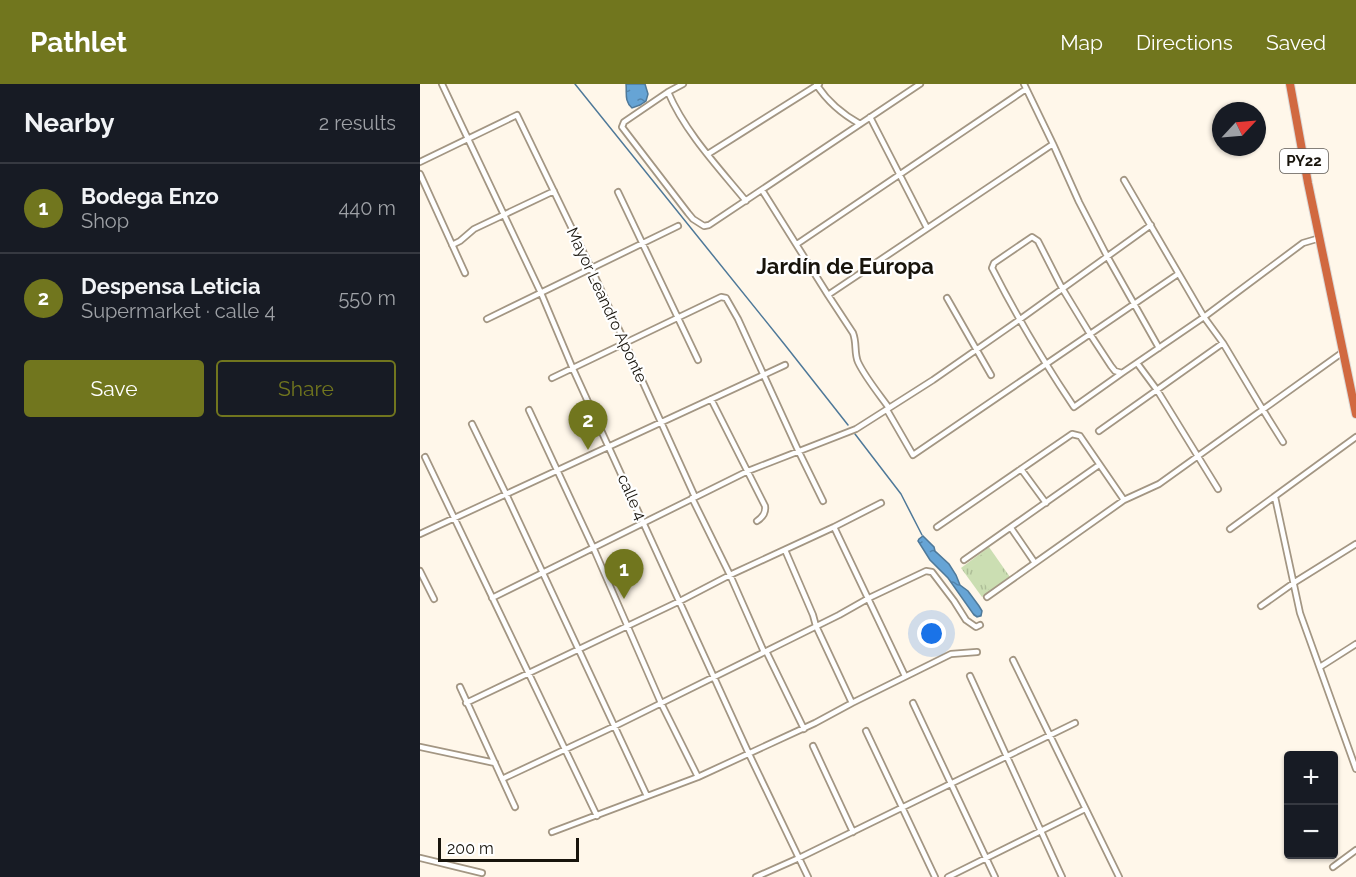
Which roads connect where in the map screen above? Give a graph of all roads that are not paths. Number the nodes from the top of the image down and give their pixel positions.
1 (442, 84) edge
2 (683, 84) edge
3 (920, 84) edge
4 (1290, 84) edge
5 (817, 85) edge
6 (1025, 86) edge
7 (668, 92) junction
8 (870, 117) junction
9 (860, 124) junction
10 (467, 139) junction
11 (1053, 144) junction
12 (708, 154) junction
13 (420, 162) edge
14 (420, 174) edge
15 (900, 174) junction
16 (1124, 180) dead end
17 (762, 190) junction
18 (554, 191) junction
19 (618, 192) dead end
20 (746, 201) junction
21 (503, 214) junction
22 (1151, 225) junction
23 (678, 226) dead end
24 (927, 228) junction
25 (1320, 238) junction
26 (643, 242) junction
27 (797, 244) junction
28 (452, 245) junction
29 (1107, 256) junction
30 (591, 268) junction
31 (465, 273) dead end
32 (1178, 274) junction
33 (1062, 288) junction
34 (541, 293) junction
35 (828, 295) junction
36 (947, 298) dead end
37 (1134, 303) junction
38 (678, 317) junction
39 (1204, 317) junction
40 (487, 319) dead end
41 (1019, 320) junction
42 (1090, 334) junction
43 (625, 342) junction
44 (1223, 343) junction
45 (1159, 348) junction
46 (976, 350) junction
47 (1343, 352) junction
48 (698, 360) dead end
49 (1137, 363) junction
50 (785, 364) dead end
51 (1046, 366) junction
52 (573, 369) junction
53 (1122, 373) junction
54 (763, 375) junction
55 (991, 375) dead end
56 (552, 378) dead end
57 (1157, 390) junction
58 (711, 399) junction
59 (888, 409) junction
60 (529, 410) dead end
61 (1263, 410) junction
62 (1356, 414) edge
63 (661, 423) junction
64 (472, 424) dead end
65 (1100, 431) dead end
66 (1356, 437) edge
67 (1283, 442) dead end
68 (609, 446) junction
69 (798, 450) junction
70 (1198, 456) junction
71 (425, 457) dead end
72 (1100, 465) junction
73 (1021, 469) junction
74 (557, 470) junction
75 (748, 471) junction
76 (1218, 489) dead end
77 (506, 494) junction
78 (1275, 497) junction
79 (693, 498) junction
80 (1124, 500) junction
81 (823, 501) dead end
82 (881, 503) dead end
83 (1046, 503) junction
84 (454, 518) junction
85 (757, 521) dead end
86 (644, 523) junction
87 (834, 527) junction
88 (937, 527) dead end
89 (1011, 528) junction
90 (1230, 529) dead end
91 (420, 534) edge
92 (1356, 544) edge
93 (593, 547) junction
94 (785, 550) junction
95 (964, 560) dead end
96 (1035, 563) junction
97 (420, 571) edge
98 (543, 574) junction
99 (730, 575) junction
100 (1294, 582) junction
101 (987, 597) dead end
102 (492, 598) junction
103 (869, 598) junction
104 (434, 599) dead end
105 (680, 601) junction
106 (1260, 606) dead end
107 (980, 624) dead end
108 (627, 625) junction
109 (816, 626) junction
110 (1356, 644) edge
111 (579, 649) junction
112 (765, 651) junction
113 (977, 652) dead end
114 (1013, 660) dead end
115 (1320, 667) junction
116 (528, 672) junction
117 (905, 676) junction
118 (970, 676) dead end
119 (714, 677) junction
120 (460, 687) dead end
121 (466, 703) junction
122 (661, 703) junction
123 (852, 703) junction
124 (913, 703) dead end
125 (1075, 723) dead end
126 (615, 726) junction
127 (804, 729) junction
128 (866, 731) dead end
129 (1050, 735) junction
130 (1356, 745) edge
131 (813, 746) dead end
132 (420, 747) edge
133 (565, 749) junction
134 (1349, 750) junction
135 (749, 754) junction
136 (1007, 756) junction
137 (495, 763) junction
138 (1356, 769) edge
139 (698, 777) junction
140 (502, 779) junction
141 (951, 784) junction
142 (647, 796) junction
143 (515, 807) dead end
144 (902, 808) junction
145 (1085, 809) junction
146 (597, 816) junction
147 (1041, 831) junction
148 (552, 832) dead end
149 (853, 832) junction
150 (1356, 850) edge
151 (420, 858) edge
152 (799, 858) junction
153 (986, 858) junction
154 (1333, 867) dead end
155 (482, 873) dead end
156 (756, 877) edge
157 (808, 877) edge
158 (935, 877) edge
159 (948, 877) edge
160 (995, 877) edge
161 (1062, 877) edge
162 (1119, 877) edge

1 - 10 street, calle 4
2 - 7 street
3 - 8 street
4 - 25 highway, PY22
5 - 9 street
5 - 12 street
6 - 11 street
6 - 15 street
7 - 12 street
7 - 20 street
8 - 9 street
8 - 15 street
9 - 17 street
10 - 13 street
10 - 18 street, Mayor Leandro Aponte
10 - 21 street, calle 4
11 - 24 street
11 - 29 street
12 - 20 street
14 - 28 street
15 - 24 street
15 - 27 street
16 - 22 street
17 - 20 street
17 - 27 street
18 - 21 street
18 - 30 street, Mayor Leandro Aponte
19 - 26 street
21 - 28 street
21 - 34 street, calle 4
22 - 29 street
22 - 32 street
23 - 26 street
24 - 35 street
25 - 39 street
25 - 47 highway, PY22
26 - 30 street
26 - 38 street
27 - 35 street
28 - 31 street
29 - 33 street
29 - 37 street
30 - 34 street
30 - 43 street, Mayor Leandro Aponte
32 - 37 street
32 - 39 street
33 - 41 street
33 - 41 street
33 - 42 street
34 - 40 street
34 - 52 street, calle 4
35 - 59 street
36 - 46 street
37 - 42 street
37 - 45 street
38 - 43 street
38 - 48 street
38 - 54 street
39 - 44 street
39 - 45 street
41 - 46 street
41 - 51 street
42 - 51 street
42 - 53 street
43 - 52 street
43 - 63 street, Mayor Leandro Aponte
44 - 57 street
44 - 61 street
45 - 49 street
46 - 55 street
46 - 59 street
47 - 61 street
47 - 62 highway, PY22
49 - 53 street
49 - 57 street
50 - 54 street
51 - 53 street
51 - 59 street
52 - 56 street
52 - 68 street, calle 4
54 - 58 street
54 - 69 street
57 - 65 street
57 - 70 street
58 - 63 street
58 - 75 street
59 - 69 street
60 - 74 street
61 - 67 street
61 - 70 street
63 - 68 street
63 - 79 street, Mayor Leandro Aponte
64 - 77 street
66 - 78 street
68 - 74 street
68 - 86 street, calle 4
69 - 75 street
69 - 81 street
70 - 76 street
70 - 80 street
71 - 84 street
72 - 73 street
72 - 80 street
72 - 83 street
73 - 83 street
73 - 88 street
74 - 77 street
74 - 93 street
75 - 79 street
75 - 85 street
77 - 84 street
77 - 98 street
78 - 90 street
78 - 100 street
79 - 86 street
79 - 99 street, Mayor Leandro Aponte
80 - 96 street
82 - 87 street
83 - 89 street
84 - 91 street
84 - 102 street
86 - 93 street
86 - 105 street, calle 4
87 - 94 street
87 - 103 street
89 - 95 street
89 - 96 street
92 - 100 street
93 - 98 street
93 - 108 street
94 - 99 street
94 - 109 street
96 - 101 street
97 - 104 street
98 - 102 street
98 - 111 street
99 - 105 street
99 - 112 street, Mayor Leandro Aponte
100 - 106 street
100 - 115 street
102 - 116 street
103 - 107 street
103 - 109 street
103 - 117 street
105 - 108 street
105 - 119 street, calle 4
108 - 111 street
108 - 122 street
109 - 112 street
109 - 123 street
110 - 115 street
111 - 116 street
111 - 126 street
112 - 119 street
112 - 127 street, Mayor Leandro Aponte
113 - 117 street
114 - 129 street
115 - 134 street
116 - 121 street
116 - 133 street
117 - 123 street
118 - 136 street
119 - 122 street
119 - 135 street, calle 4
120 - 121 street
121 - 137 street
122 - 126 street
122 - 139 street
123 - 127 street
124 - 141 street
125 - 129 street
126 - 133 street
126 - 142 street
127 - 135 street
128 - 144 street
129 - 136 street
129 - 145 street
130 - 134 street
131 - 149 street
132 - 137 street
133 - 140 street
133 - 146 street
134 - 138 street
135 - 139 street
135 - 152 street, calle 4
136 - 141 street
136 - 147 street
137 - 140 street
139 - 142 street
140 - 143 street
141 - 144 street
141 - 153 street
142 - 146 street
144 - 149 street
144 - 158 street
145 - 147 street
145 - 162 street
146 - 148 street
147 - 153 street
147 - 161 street
149 - 152 street
150 - 154 street
151 - 155 street
152 - 156 street
152 - 157 street, calle 4
153 - 159 street
153 - 160 street

